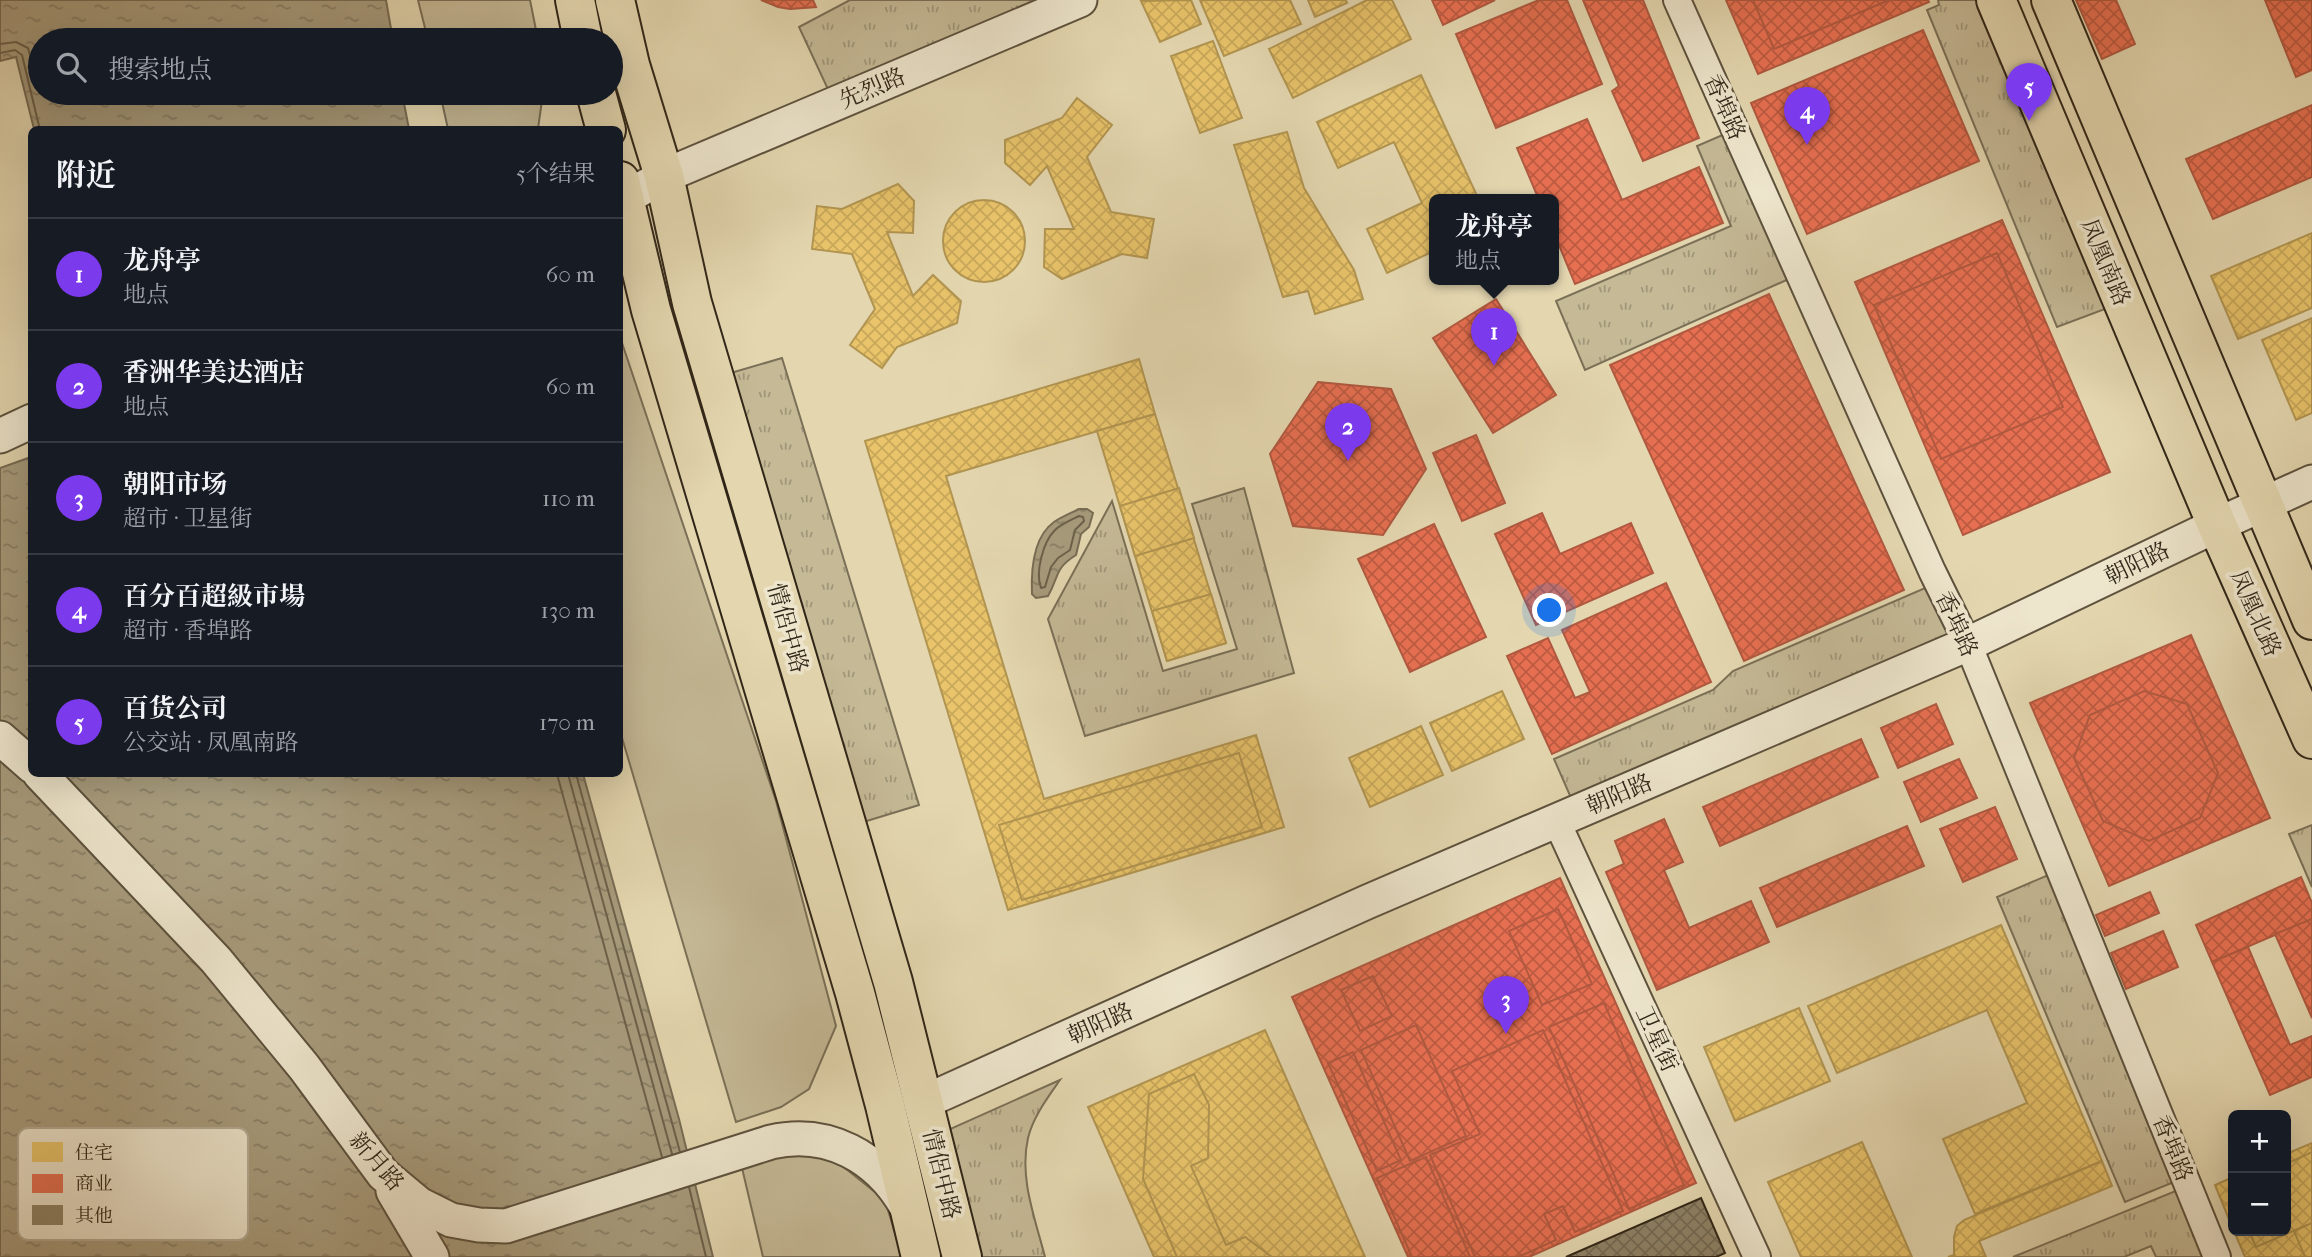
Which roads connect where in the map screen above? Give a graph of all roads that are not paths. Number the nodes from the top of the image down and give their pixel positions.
1 (575, 0) edge
2 (615, 0) edge
3 (1080, 0) edge
4 (1677, 0) edge
5 (1996, 0) edge
6 (2051, 0) edge
7 (581, 28) edge
8 (621, 28) edge
9 (623, 35) edge
10 (587, 105) edge
11 (599, 105) edge
12 (584, 126) edge
13 (605, 126) edge
14 (664, 176) junction
15 (623, 188) edge
16 (623, 197) edge
17 (623, 277) edge
18 (651, 310) junction
19 (28, 423) edge
20 (0, 436) edge
21 (28, 448) edge
22 (0, 460) edge
23 (2312, 482) edge
24 (2264, 505) junction
25 (2217, 525) junction
26 (2312, 620) edge
27 (1968, 644) junction
28 (0, 738) edge
29 (2312, 739) edge
30 (28, 762) edge
31 (43, 777) edge
32 (1557, 821) junction
33 (924, 1102) junction
34 (383, 1174) junction
35 (910, 1212) junction
36 (432, 1257) edge
37 (921, 1257) edge
38 (962, 1257) edge
39 (1757, 1257) edge
40 (2217, 1257) edge

1 - 7 main road
2 - 8 main road, 情侶中路
3 - 14 street, 先烈路
4 - 27 street, 香埠路
5 - 25 main road, 凤凰南路
6 - 24 main road
9 - 14 main road, 情侶中路
10 - 12 street
11 - 13 main road
14 - 15 street
14 - 33 main road, 情侶中路
16 - 18 main road, 情侶中路
17 - 18 street
18 - 35 main road, 情侶中路
19 - 20 street
21 - 22 street
23 - 24 street, 朝阳路
24 - 25 street, 朝阳路
24 - 26 main road
25 - 27 street, 朝阳路
25 - 29 main road, 凤凰北路
27 - 32 street, 朝阳路
27 - 40 street, 香埠路
28 - 30 street
31 - 34 street, 新月路
32 - 33 street, 朝阳路
32 - 39 street, 卫星街
33 - 38 main road, 情侶中路
34 - 35 street, 新月路
34 - 36 street
35 - 37 main road, 情侶中路

